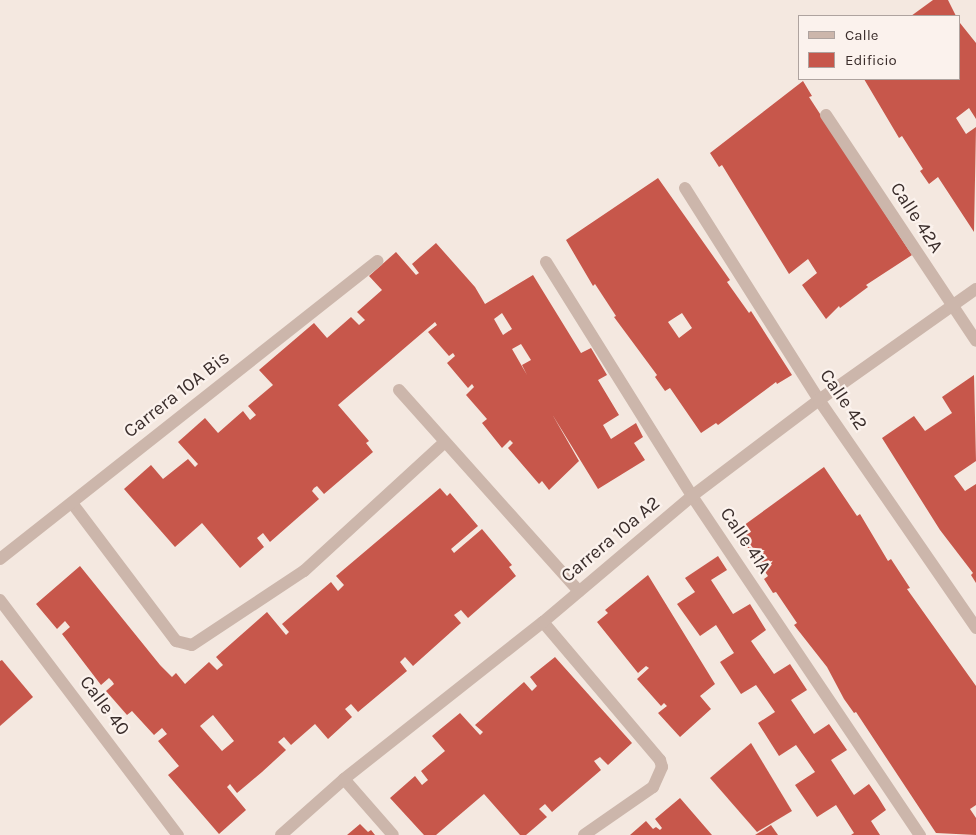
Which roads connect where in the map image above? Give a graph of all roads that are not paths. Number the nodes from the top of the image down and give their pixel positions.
1 (826, 115) dead end
2 (684, 188) dead end
3 (378, 261) dead end
4 (546, 262) dead end
5 (976, 289) edge
6 (951, 305) junction
7 (976, 341) edge
8 (399, 390) dead end
9 (819, 400) junction
10 (445, 442) junction
11 (692, 496) junction
12 (72, 503) junction
13 (0, 559) edge
14 (579, 592) junction
15 (0, 600) edge
16 (543, 622) junction
17 (976, 628) edge
18 (344, 779) junction
19 (178, 835) edge
20 (281, 835) edge
21 (393, 835) edge
22 (584, 835) edge
23 (920, 835) edge

1 - 6 street, Calle 42A
2 - 9 street, Calle 42
3 - 12 street, Carrera 10A Bis
4 - 11 street, Calle 41A
5 - 6 street, Carrera 10ª A2
6 - 7 street, Calle 42A
6 - 9 street, Carrera 10ª A2
8 - 10 street
9 - 11 street, Carrera 10ª A2
9 - 17 street, Calle 42
10 - 12 street
10 - 14 street
11 - 14 street, Carrera 10ª A2
11 - 23 street, Calle 41A
12 - 13 street, Carrera 10A Bis
14 - 16 street, Carrera 10ª A2
15 - 19 street, Calle 40
16 - 18 street, Carrera 10ª A2
16 - 22 street
18 - 20 street, Carrera 10ª A2
18 - 21 street

